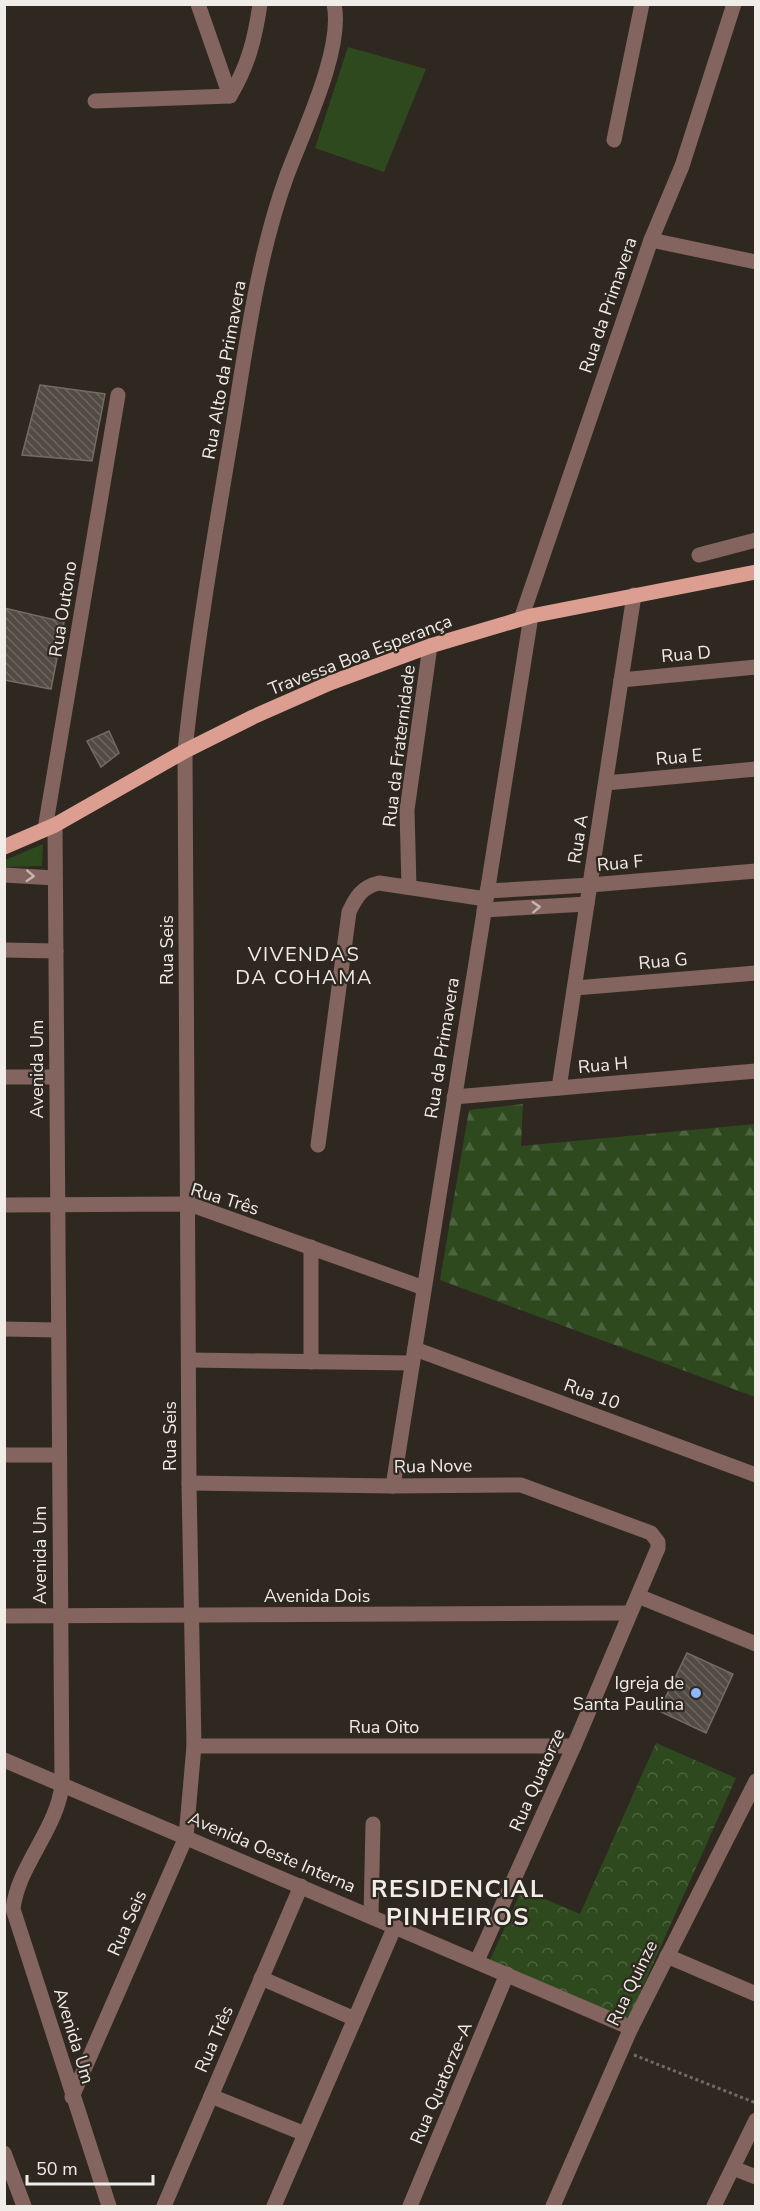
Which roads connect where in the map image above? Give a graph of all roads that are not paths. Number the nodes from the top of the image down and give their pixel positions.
1 (198, 4) edge
2 (260, 4) edge
3 (334, 4) edge
4 (642, 4) edge
5 (734, 4) edge
6 (230, 96) junction
7 (95, 101) dead end
8 (614, 140) dead end
9 (651, 240) junction
10 (756, 262) edge
11 (118, 395) dead end
12 (756, 540) edge
13 (699, 555) dead end
14 (756, 572) edge
15 (634, 595) junction
16 (526, 618) junction
17 (430, 646) junction
18 (756, 667) edge
19 (621, 680) junction
20 (185, 751) junction
21 (756, 770) edge
22 (606, 783) junction
23 (50, 827) junction
24 (4, 847) edge
25 (756, 871) edge
26 (4, 875) edge
27 (55, 878) junction
28 (590, 885) junction
29 (409, 887) junction
30 (486, 900) junction
31 (587, 904) junction
32 (4, 950) edge
33 (56, 951) junction
34 (756, 973) edge
35 (574, 988) junction
36 (756, 1071) edge
37 (4, 1077) edge
38 (56, 1077) junction
39 (560, 1088) junction
40 (454, 1097) junction
41 (318, 1145) dead end
42 (189, 1204) junction
43 (4, 1205) edge
44 (57, 1205) junction
45 (311, 1247) junction
46 (424, 1288) junction
47 (4, 1329) edge
48 (58, 1330) junction
49 (414, 1356) junction
50 (189, 1360) junction
51 (311, 1362) junction
52 (4, 1455) edge
53 (59, 1455) junction
54 (756, 1475) edge
55 (189, 1483) junction
56 (393, 1486) junction
57 (658, 1548) joint
58 (638, 1596) junction
59 (630, 1613) junction
60 (4, 1616) edge
61 (60, 1616) junction
62 (191, 1616) junction
63 (756, 1644) edge
64 (194, 1746) junction
65 (574, 1746) junction
66 (4, 1760) edge
67 (756, 1781) edge
68 (62, 1784) junction
69 (373, 1824) dead end
70 (186, 1837) junction
71 (301, 1886) junction
72 (4, 1890) edge
73 (13, 1909) junction
74 (370, 1916) junction
75 (395, 1926) junction
76 (667, 1956) junction
77 (477, 1961) junction
78 (507, 1974) junction
79 (261, 1978) junction
80 (756, 1994) edge
81 (355, 2019) junction
82 (631, 2028) junction
83 (211, 2096) junction
84 (72, 2097) junction
85 (756, 2120) edge
86 (305, 2134) junction
87 (4, 2153) edge
88 (733, 2168) junction
89 (756, 2177) edge
90 (24, 2206) edge
91 (109, 2206) edge
92 (164, 2206) edge
93 (274, 2206) edge
94 (410, 2206) edge
95 (553, 2206) edge
96 (714, 2206) edge

1 - 6 street
2 - 6 street
3 - 20 street, Rua Alto da Primavera
4 - 8 street
5 - 9 street, Rua da Primavera
6 - 7 street
9 - 10 street
9 - 16 street, Rua da Primavera
11 - 23 street, Rua Outono
12 - 13 street
14 - 15 main road, Travessa Boa Esperança
15 - 16 main road, Travessa Boa Esperança
15 - 19 street, Rua A
16 - 17 main road, Travessa Boa Esperança
16 - 30 street, Rua da Primavera
17 - 20 main road, Travessa Boa Esperança
17 - 29 street, Rua da Fraternidade
18 - 19 street, Rua D
19 - 22 street, Rua A
20 - 23 main road, Travessa Boa Esperança
20 - 42 street, Rua Seis
21 - 22 street, Rua E
22 - 28 street, Rua A
23 - 24 main road, Travessa Boa Esperança
23 - 27 street, Avenida Um
25 - 28 street, Rua F
26 -> 27 street
27 - 33 street, Avenida Um
28 - 30 street, Rua F
28 - 31 street, Rua A
29 - 30 street
29 - 41 street
30 -> 31 street
30 - 40 street, Rua da Primavera
31 - 35 street, Rua A
32 - 33 street
33 - 38 street, Avenida Um
34 - 35 street, Rua G
35 - 39 street, Rua A
36 - 39 street, Rua H
37 - 38 street
38 - 44 street, Avenida Um
39 - 40 street, Rua H
40 - 46 street, Rua da Primavera
42 - 44 street, Rua Três
42 - 45 street, Rua Três
42 - 50 street, Rua Seis
43 - 44 street, Rua Três
44 - 48 street, Avenida Um
45 - 46 street, Rua Três
45 - 51 street
46 - 49 street, Rua da Primavera
47 - 48 street
48 - 53 street, Avenida Um
49 - 51 street, Rua 10
49 - 54 street, Rua 10
49 - 56 street, Rua da Primavera
50 - 51 street, Rua 10
50 - 55 street, Rua Seis
52 - 53 street
53 - 61 street, Avenida Um
55 - 56 street, Rua Nove
55 - 62 street, Rua Seis
56 - 57 street, Rua Nove
57 - 58 street, Rua Quatorze
58 - 59 street, Rua Quatorze
58 - 63 street
59 - 62 street, Avenida Dois
59 - 65 street, Rua Quatorze
60 - 61 street, Avenida Dois
61 - 62 street, Avenida Dois
61 - 68 street, Avenida Um
62 - 64 street, Rua Seis
64 - 65 street, Rua Oito
64 - 70 street, Rua Seis
65 - 77 street, Rua Quatorze
66 - 68 street, Avenida Oeste Interna
67 - 76 street, Rua Quinze
68 - 70 street, Avenida Oeste Interna
68 - 73 street, Avenida Um
69 - 74 street
70 - 71 street, Avenida Oeste Interna
70 - 84 street, Rua Seis
71 - 74 street, Avenida Oeste Interna
71 - 79 street, Rua Três
72 - 73 street
73 - 84 street, Avenida Um
74 - 75 street, Avenida Oeste Interna
75 - 77 street, Avenida Oeste Interna
75 - 81 street
76 - 80 street
76 - 82 street, Rua Quinze
77 - 78 street, Avenida Oeste Interna
78 - 82 street, Avenida Oeste Interna
78 - 94 street, Rua Quatorze-A
79 - 81 street
79 - 83 street, Rua Três
81 - 86 street
82 - 95 street, Rua Quinze
83 - 86 street
83 - 92 street, Rua Três
84 - 91 street, Avenida Um
85 - 88 street
86 - 93 street
87 - 90 street
88 - 89 street
88 - 96 street

